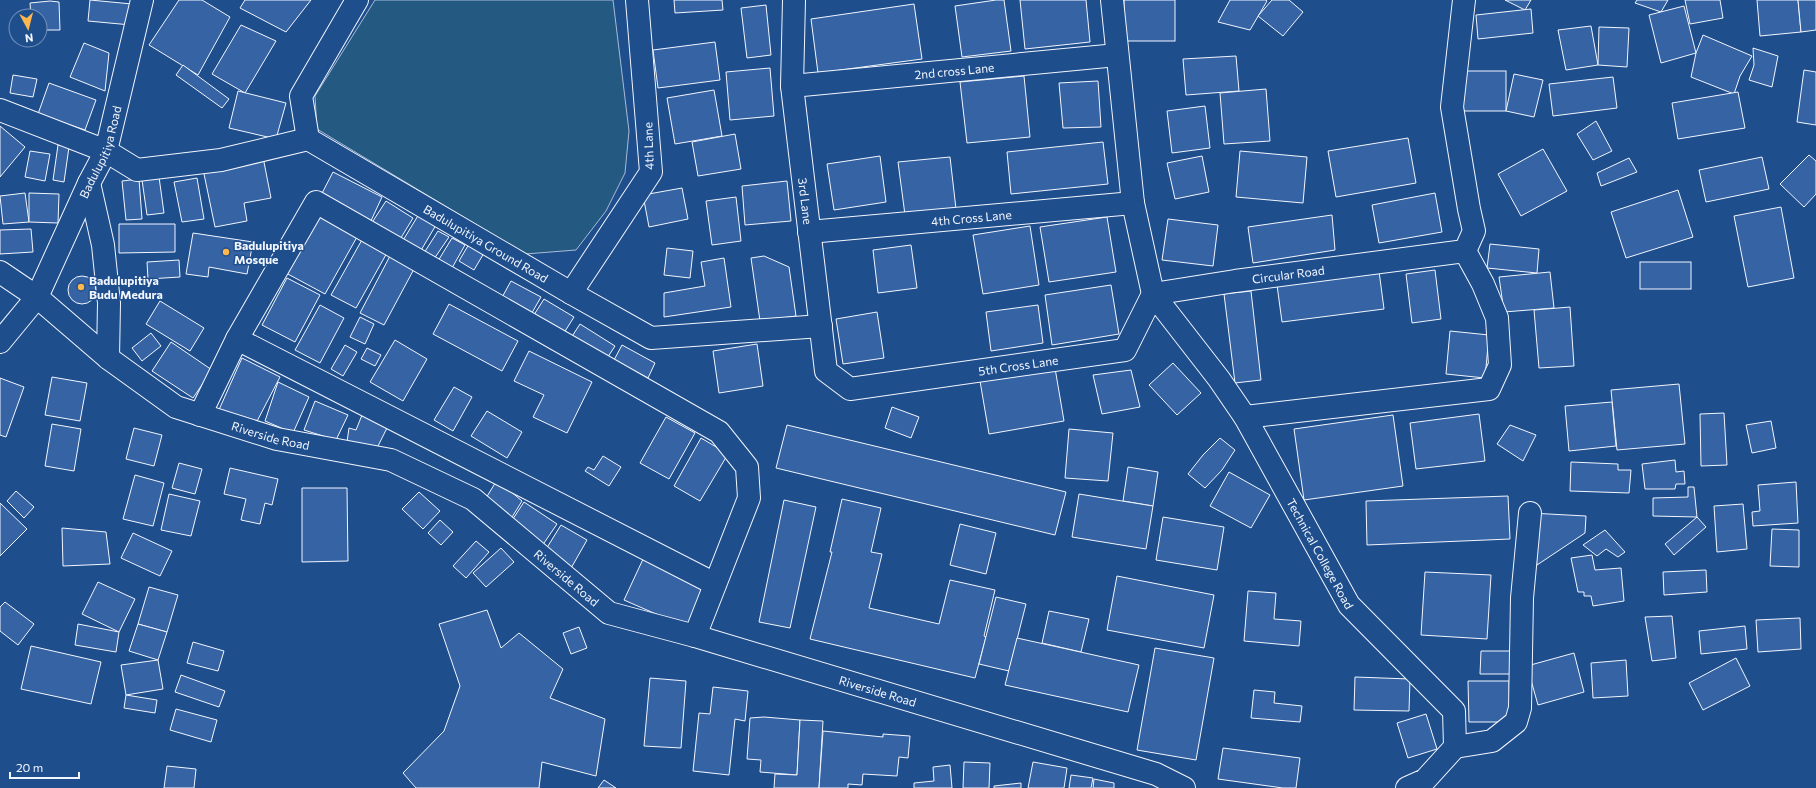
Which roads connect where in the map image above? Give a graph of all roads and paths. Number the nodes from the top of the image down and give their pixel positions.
1 (142, 0) edge
2 (357, 0) edge
3 (637, 0) edge
4 (794, 0) edge
5 (1112, 0) edge
6 (1464, 0) edge
7 (1117, 55) junction
8 (792, 86) junction
9 (0, 110) edge
10 (308, 139) junction
11 (106, 151) junction
12 (89, 183) junction
13 (1134, 203) junction
14 (809, 232) junction
15 (1465, 251) junction
16 (0, 272) edge
17 (571, 293) junction
18 (1154, 294) junction
19 (37, 297) junction
20 (821, 326) junction
21 (237, 339) junction
22 (0, 342) edge
23 (108, 358) junction
24 (850, 389) joint
25 (200, 415) junction
26 (1245, 417) junction
27 (1530, 513) dead end
28 (715, 584) junction
29 (695, 636) junction
30 (1455, 747) junction
31 (1184, 788) edge
32 (1407, 788) edge

1 - 11 street, Badulupitiya Road
2 - 10 street
3 - 17 street, 4th Lane
4 - 8 street, 3rd Lane
5 - 7 street
6 - 15 street
7 - 8 street, 2nd cross Lane
7 - 13 street
8 - 14 street, 3rd Lane
9 - 11 street
10 - 11 street
10 - 17 street, Badulupitiya Ground Road
11 - 12 street, Badulupitiya Road
12 - 19 street, Badulupitiya Road
12 - 23 street
13 - 14 street, 4th Cross Lane
13 - 18 street
14 - 20 street, 3rd Lane
15 - 18 street, Circular Road
15 - 26 street
16 - 19 street, Riverside Road
17 - 20 street, Badulupitiya Ground Road
18 - 24 street, 5th Cross Lane
18 - 26 street, Technical College Road
19 - 22 street, Badulupitiya Road
19 - 23 street, Riverside Road
20 - 24 street, 3rd Lane
21 - 25 street
21 - 28 street
21 - 28 street
23 - 25 street, Riverside Road
25 - 29 street, Riverside Road
26 - 30 street, Technical College Road
27 - 30 street
28 - 29 street
29 - 31 street, Riverside Road
30 - 32 street

